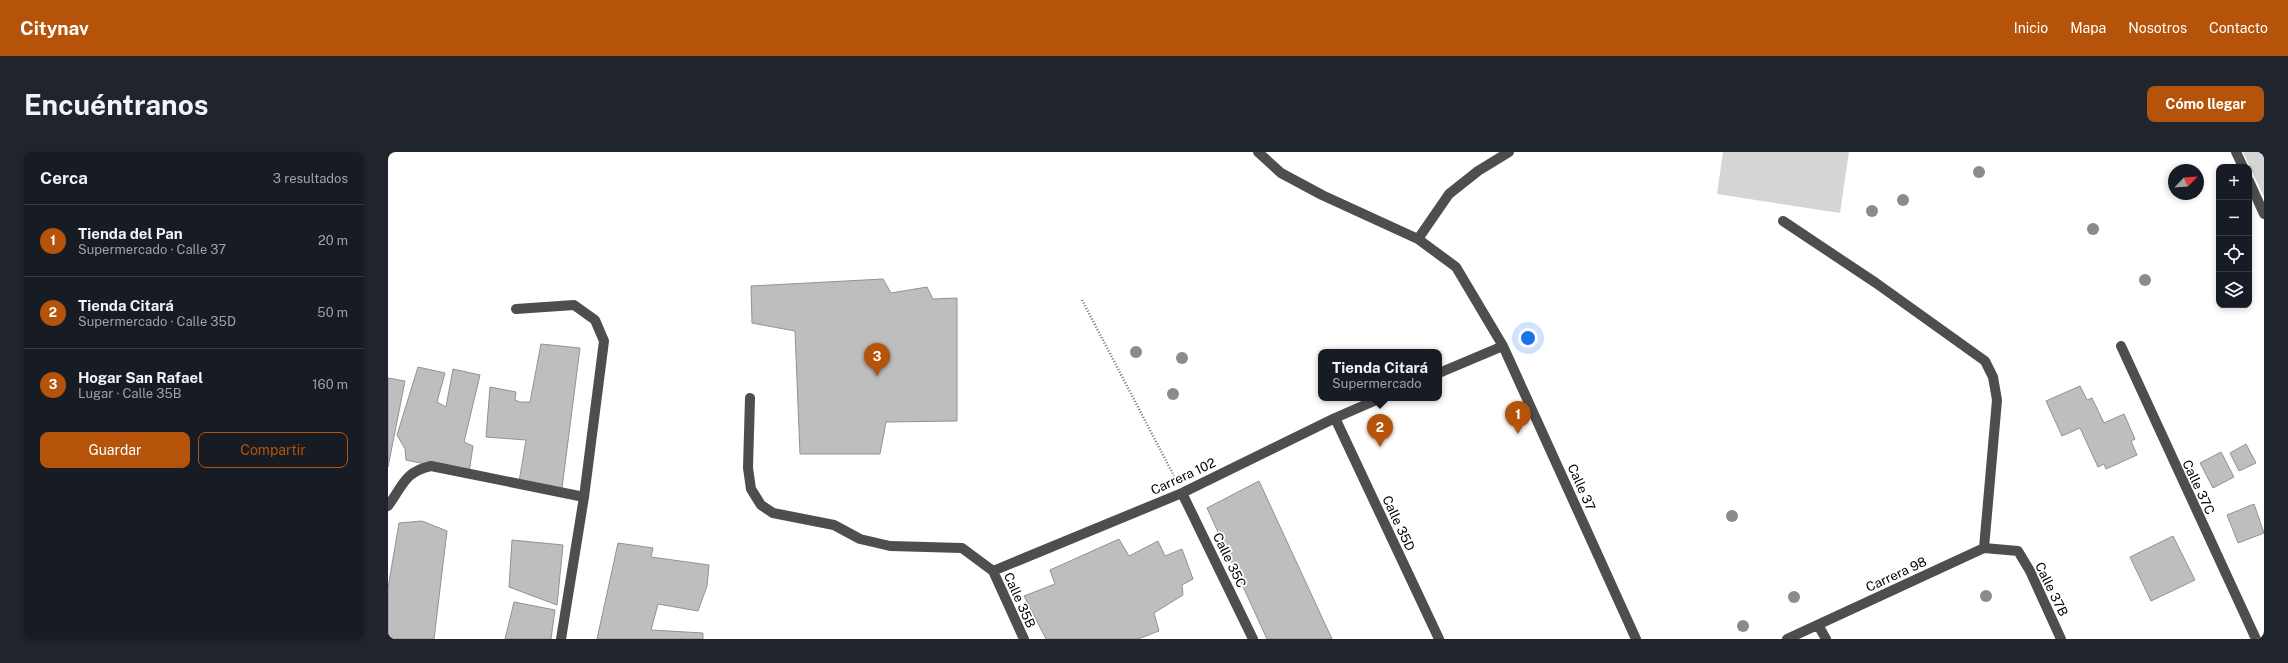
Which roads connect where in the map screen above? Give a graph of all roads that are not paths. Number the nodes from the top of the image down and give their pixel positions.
1 (1258, 152) edge
2 (1509, 152) edge
3 (2236, 152) edge
4 (2242, 164) edge
5 (2252, 188) edge
6 (2264, 214) edge
7 (1783, 221) dead end
8 (1418, 239) junction
9 (516, 310) dead end
10 (1503, 346) junction
11 (2121, 346) dead end
12 (1442, 372) edge
13 (750, 398) dead end
14 (1374, 401) edge
15 (1335, 418) junction
16 (1182, 493) junction
17 (584, 497) junction
18 (388, 506) edge
19 (1984, 548) junction
20 (2018, 551) joint
21 (993, 571) junction
22 (1818, 625) junction
23 (561, 639) edge
24 (1024, 639) edge
25 (1253, 639) edge
26 (1439, 639) edge
27 (1636, 639) edge
28 (1787, 639) edge
29 (1826, 639) edge
30 (2061, 639) edge
31 (2256, 639) edge

1 - 8 street, Calle 37
2 - 8 street
3 - 4 street
5 - 6 street
7 - 19 street
8 - 10 street, Calle 37
9 - 17 street
10 - 12 street
10 - 27 street, Calle 37
11 - 31 street, Calle 37C
13 - 21 street
14 - 15 street, Carrera 102
15 - 16 street, Carrera 102
15 - 26 street, Calle 35D
16 - 21 street, Carrera 102
16 - 25 street, Calle 35C
17 - 18 street
17 - 23 street
19 - 20 street, Carrera 98
19 - 22 street, Carrera 98
20 - 30 street, Calle 37B
21 - 24 street, Calle 35B
22 - 28 street, Carrera 98
22 - 29 street

